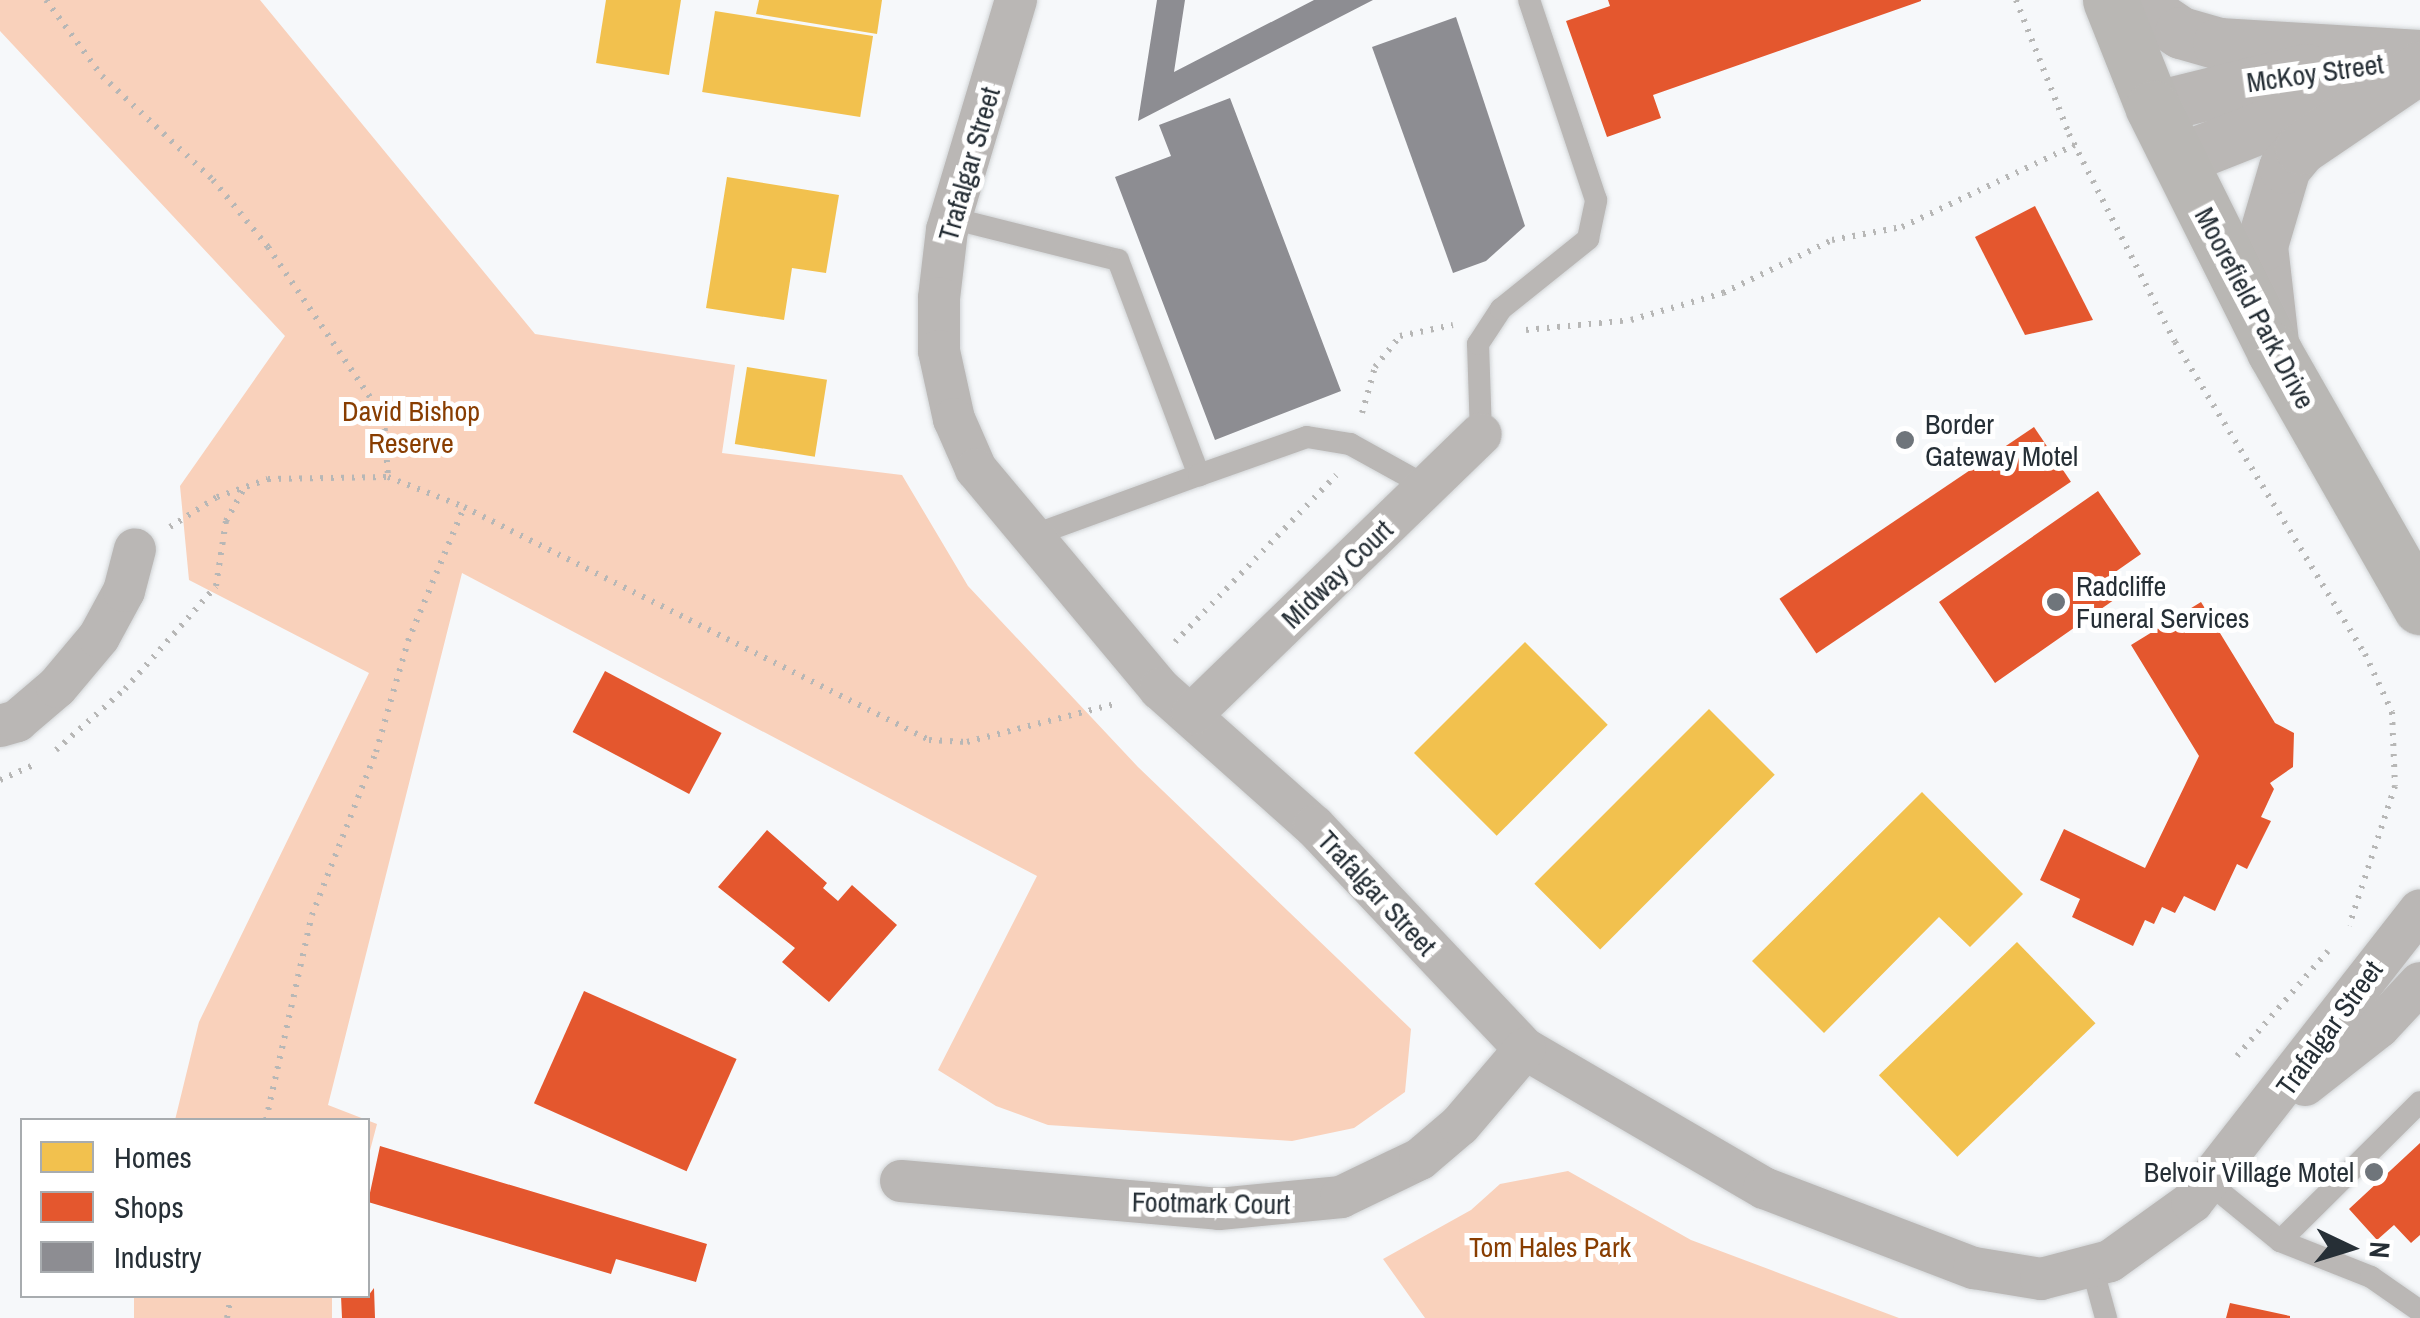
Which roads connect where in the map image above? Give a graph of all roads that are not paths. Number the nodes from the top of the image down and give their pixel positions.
1 (1016, 0) edge
2 (1528, 0) edge
3 (2110, 0) edge
4 (2132, 0) edge
5 (2420, 61) edge
6 (2153, 108) junction
7 (2178, 160) junction
8 (951, 218) junction
9 (2274, 351) junction
10 (1482, 434) joint
11 (1199, 475) junction
12 (1428, 486) junction
13 (1031, 536) junction
14 (135, 549) road end
15 (2420, 607) edge
16 (1176, 702) junction
17 (0, 726) edge
18 (2420, 885) edge
19 (2407, 924) edge
20 (2420, 983) edge
21 (1524, 1049) junction
22 (2420, 1102) edge
23 (2265, 1116) junction
24 (901, 1181) dead end
25 (2209, 1182) junction
26 (2280, 1241) junction
27 (2092, 1267) junction
28 (2420, 1311) edge
29 (2106, 1318) edge

1 - 8 street, Trafalgar Street
2 - 10 lane
3 - 6 main road, Moorefield Park Drive
4 - 5 street
5 - 6 street, McKoy Street
5 - 7 street, McKoy Street
5 - 9 street
6 - 7 main road, Moorefield Park Drive
7 - 9 main road, Moorefield Park Drive
8 - 11 lane
8 - 13 street, Trafalgar Street
9 - 15 main road, Moorefield Park Drive
10 - 12 street, Midway Court
11 - 12 lane
11 - 13 lane
12 - 16 street, Midway Court
13 - 16 street, Trafalgar Street
14 - 17 street
16 - 21 street, Trafalgar Street
18 - 19 street, Trafalgar Street
19 - 23 street, Trafalgar Street
20 - 23 street, Trafalgar Street
21 - 24 street, Footmark Court
21 - 27 street, Trafalgar Street
22 - 26 lane
23 - 25 street, Trafalgar Street
25 - 26 lane
25 - 27 street, Trafalgar Street
26 - 28 lane
27 - 29 lane

